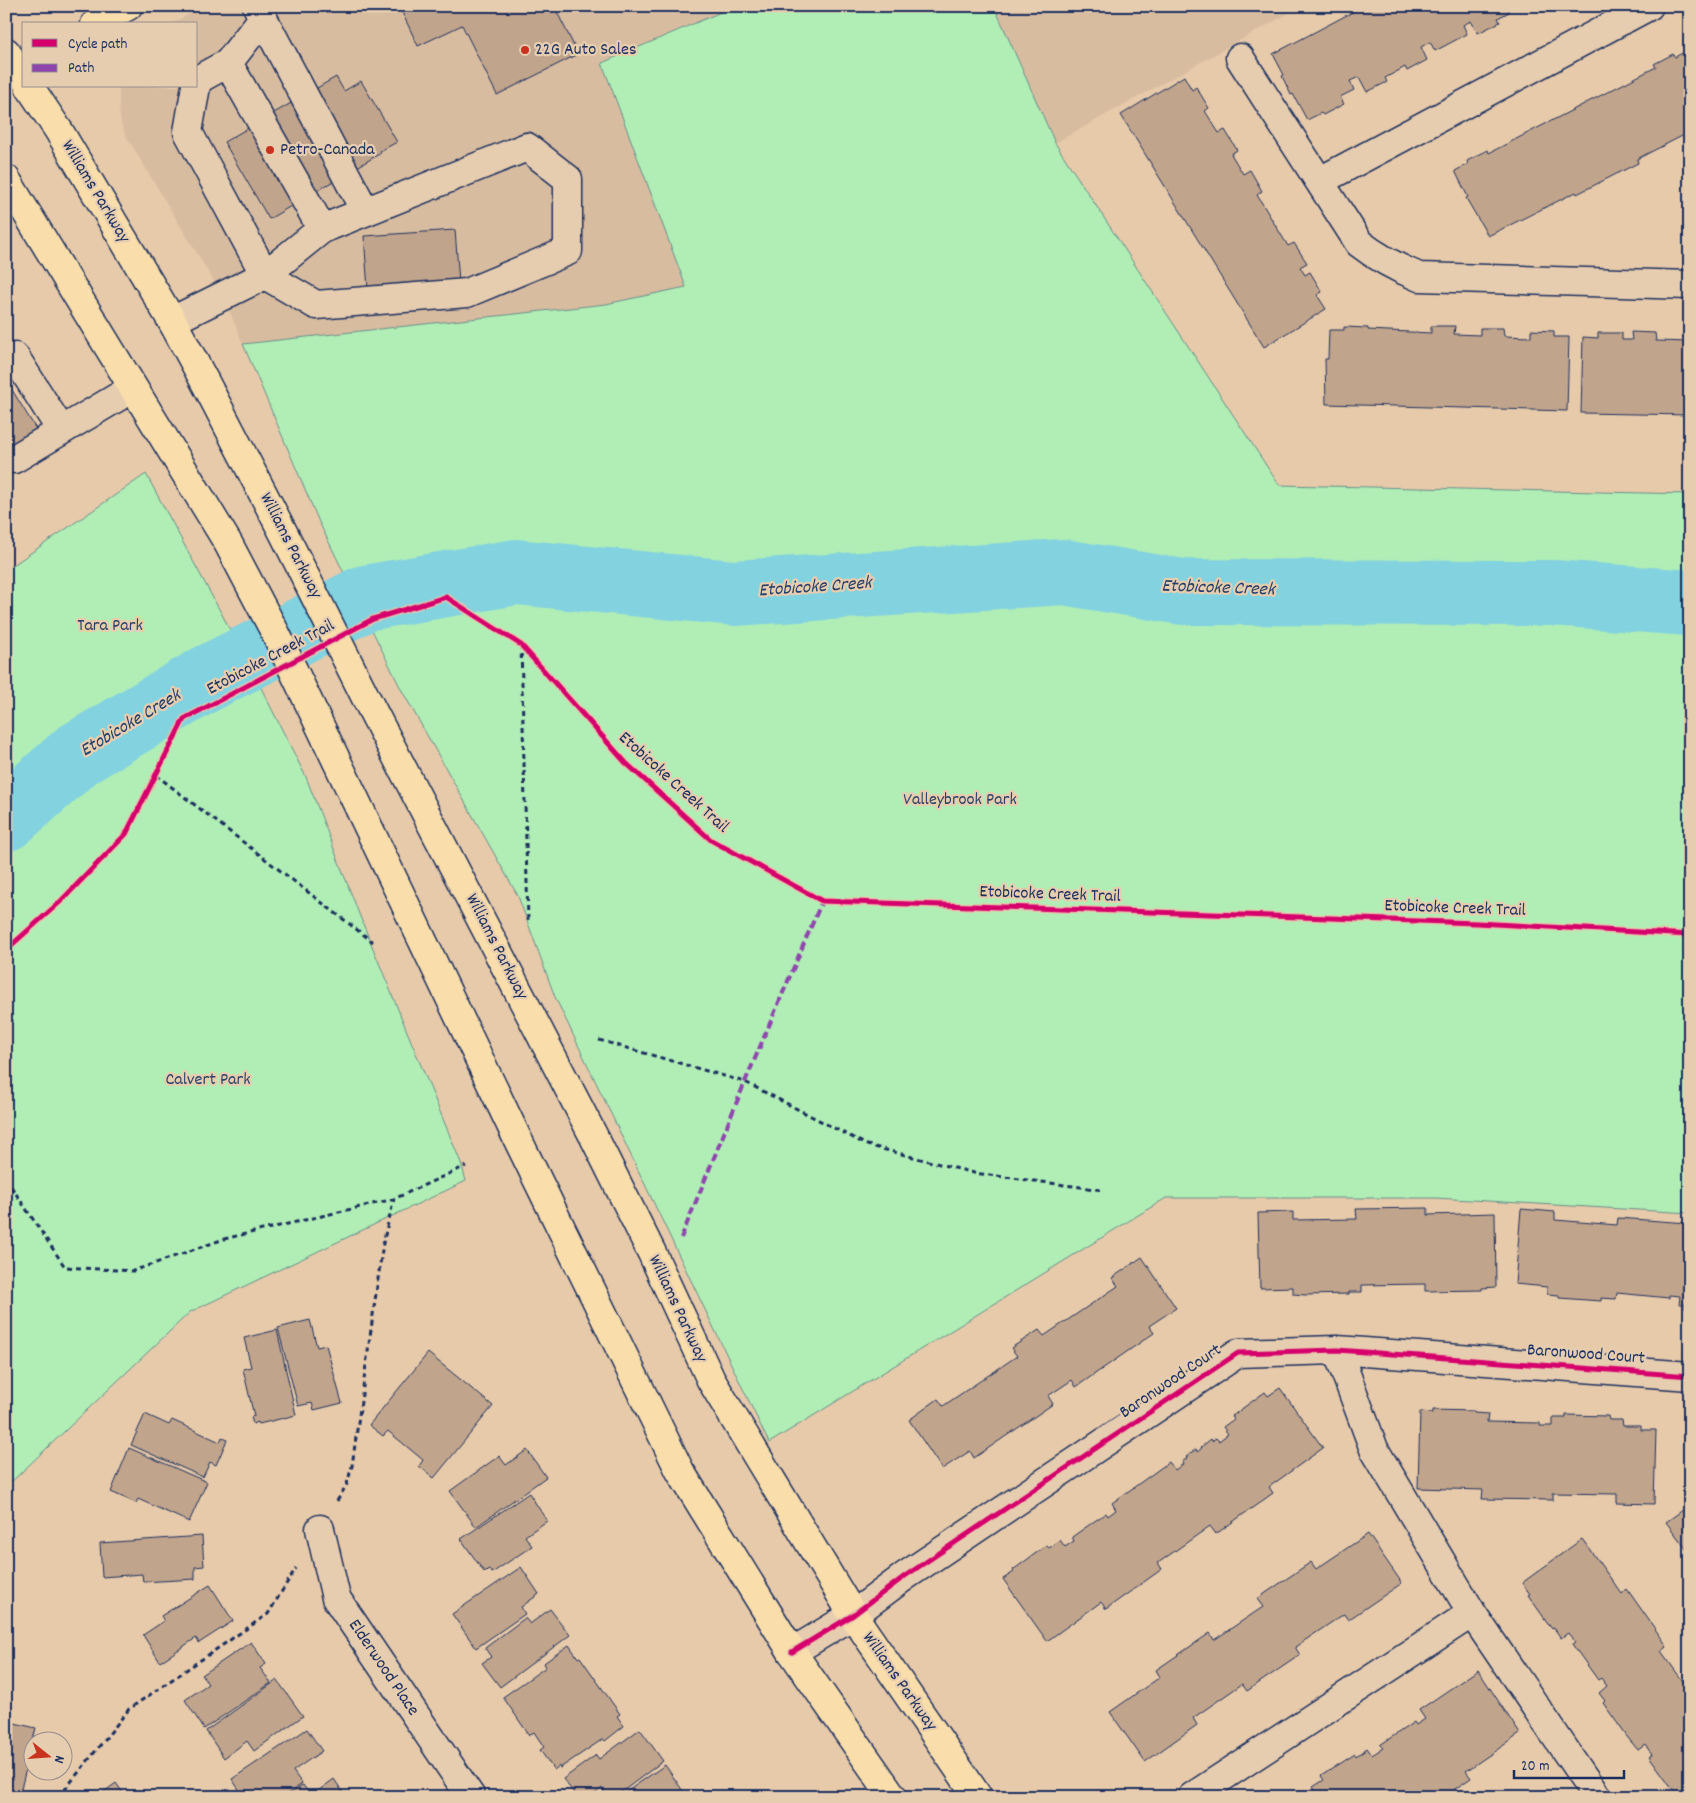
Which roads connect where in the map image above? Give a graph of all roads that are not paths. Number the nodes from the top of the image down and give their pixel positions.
1 (128, 6) edge
2 (1649, 6) edge
3 (260, 12) edge
4 (99, 22) edge
5 (1240, 58) dead end
6 (228, 63) junction
7 (198, 79) edge
8 (31, 88) edge
9 (195, 88) edge
10 (6, 179) edge
11 (1320, 181) junction
12 (365, 211) junction
13 (322, 229) junction
14 (265, 275) junction
15 (1690, 285) edge
16 (172, 321) junction
17 (15, 357) dead end
18 (133, 388) junction
19 (61, 430) junction
20 (14, 459) dead end
21 (1337, 1350) junction
22 (1690, 1376) edge
23 (320, 1529) road end
24 (1472, 1613) junction
25 (853, 1615) junction
26 (792, 1652) junction
27 (471, 1797) edge
28 (893, 1797) edge
29 (978, 1797) edge
30 (1192, 1797) edge
31 (1597, 1797) edge

1 - 4 main road
2 - 11 street
3 - 6 street
3 - 12 street
5 - 11 street
6 - 7 street
6 - 13 street
8 - 16 main road, Williams Parkway
9 - 14 street
10 - 18 main road
11 - 15 street
12 - 13 street
12 - 14 street
13 - 14 street
14 - 16 street
16 - 25 main road, Williams Parkway
17 - 19 street
18 - 19 street
18 - 26 main road
19 - 20 street
21 - 22 street, Baronwood Court
21 - 24 street
21 - 25 street, Baronwood Court
23 - 27 street, Elderwood Place
24 - 30 street
24 - 31 street
25 - 26 street, Baronwood Court
25 - 29 main road, Williams Parkway
26 - 28 main road

